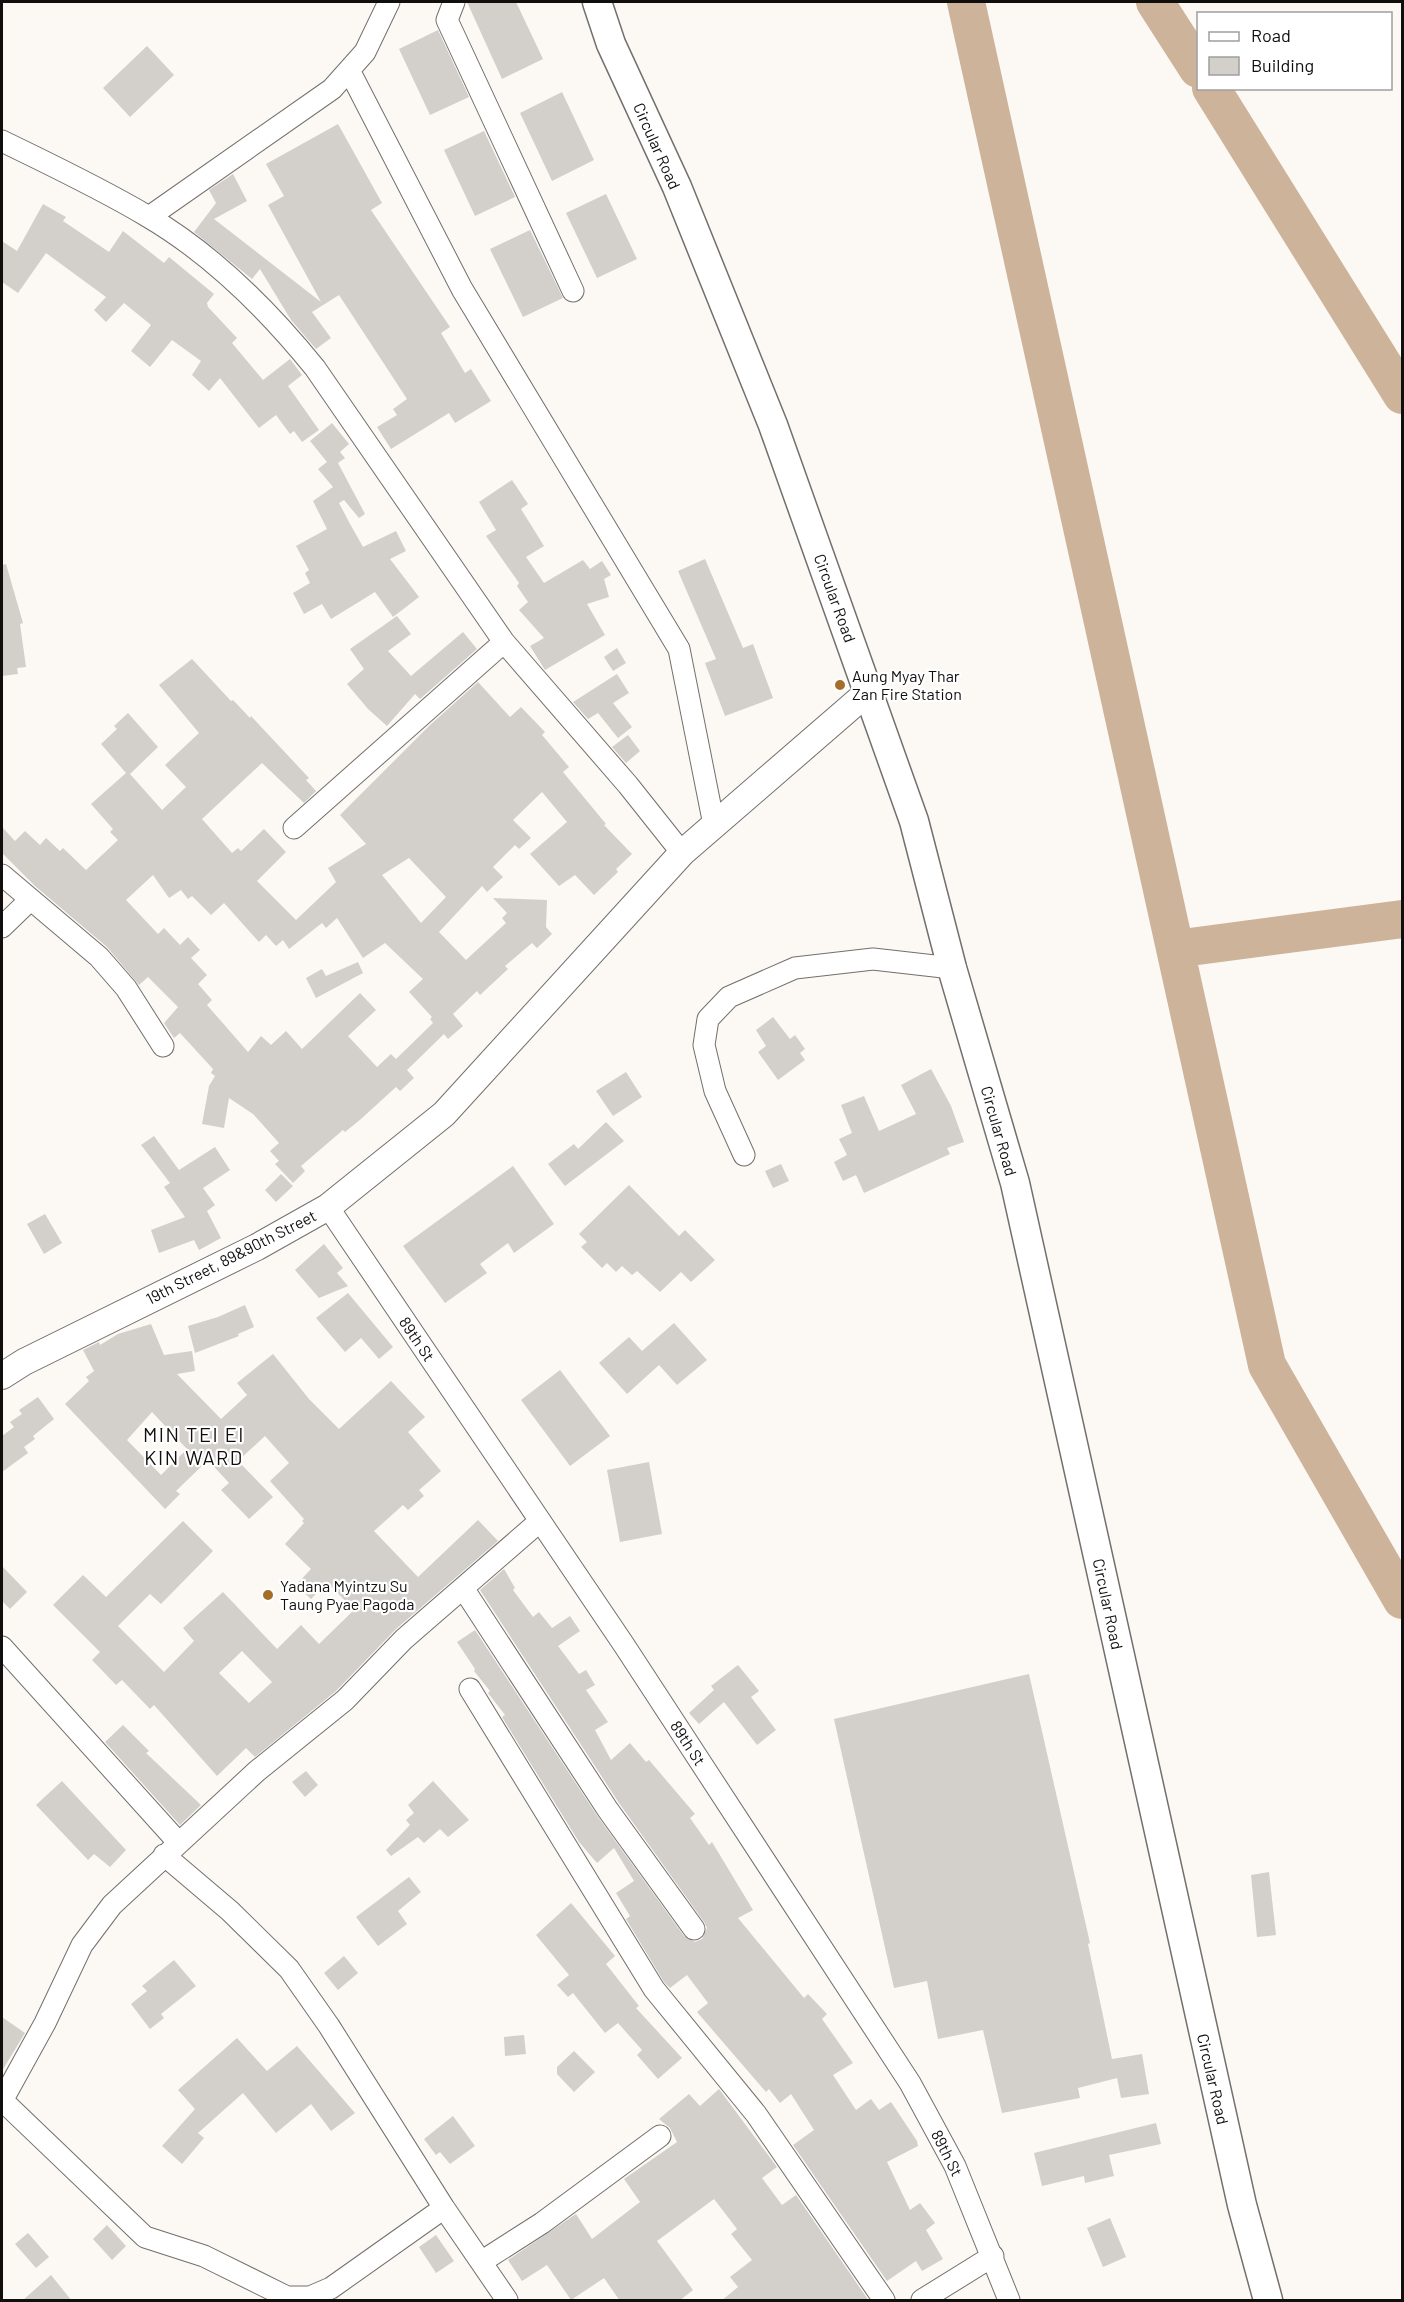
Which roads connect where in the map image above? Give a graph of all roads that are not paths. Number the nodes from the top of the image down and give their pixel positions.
1 (389, 2) edge
2 (454, 2) edge
3 (597, 2) edge
4 (349, 70) junction
5 (2, 141) edge
6 (149, 217) junction
7 (573, 291) dead end
8 (504, 642) junction
9 (868, 692) junction
10 (714, 825) junction
11 (294, 828) dead end
12 (682, 853) junction
13 (2, 875) edge
14 (30, 900) junction
15 (2, 927) edge
16 (952, 968) junction
17 (163, 1046) dead end
18 (744, 1155) dead end
19 (328, 1207) junction
20 (2, 1376) edge
21 (540, 1521) junction
22 (463, 1588) junction
23 (2, 1647) edge
24 (470, 1689) dead end
25 (171, 1849) junction
26 (694, 1929) dead end
27 (2, 2100) edge
28 (660, 2136) dead end
29 (444, 2208) junction
30 (993, 2256) junction
31 (481, 2262) junction
32 (507, 2301) edge
33 (884, 2301) edge
34 (922, 2301) edge
35 (1009, 2301) edge
36 (1268, 2301) edge

1 - 4 street
2 - 7 street
3 - 9 main road, Circular Road
4 - 6 street
4 - 10 street
5 - 6 street
6 - 8 street
8 - 11 street
8 - 12 street
9 - 10 street, 19th Street, 89&90th Street
9 - 16 main road, Circular Road
10 - 12 street, 19th Street, 89&90th Street
12 - 19 street, 19th Street, 89&90th Street
13 - 14 street
14 - 15 street
14 - 17 street
16 - 18 street
16 - 36 main road, Circular Road
19 - 20 street, 19th Street, 89&90th Street
19 - 21 street, 89th St
21 - 22 street
21 - 30 street, 89th St
22 - 25 street
22 - 26 street
23 - 25 street
24 - 33 street
25 - 27 street
25 - 29 street
27 - 29 street
28 - 31 street
29 - 31 street
30 - 34 street
30 - 35 street, 89th St
31 - 32 street

